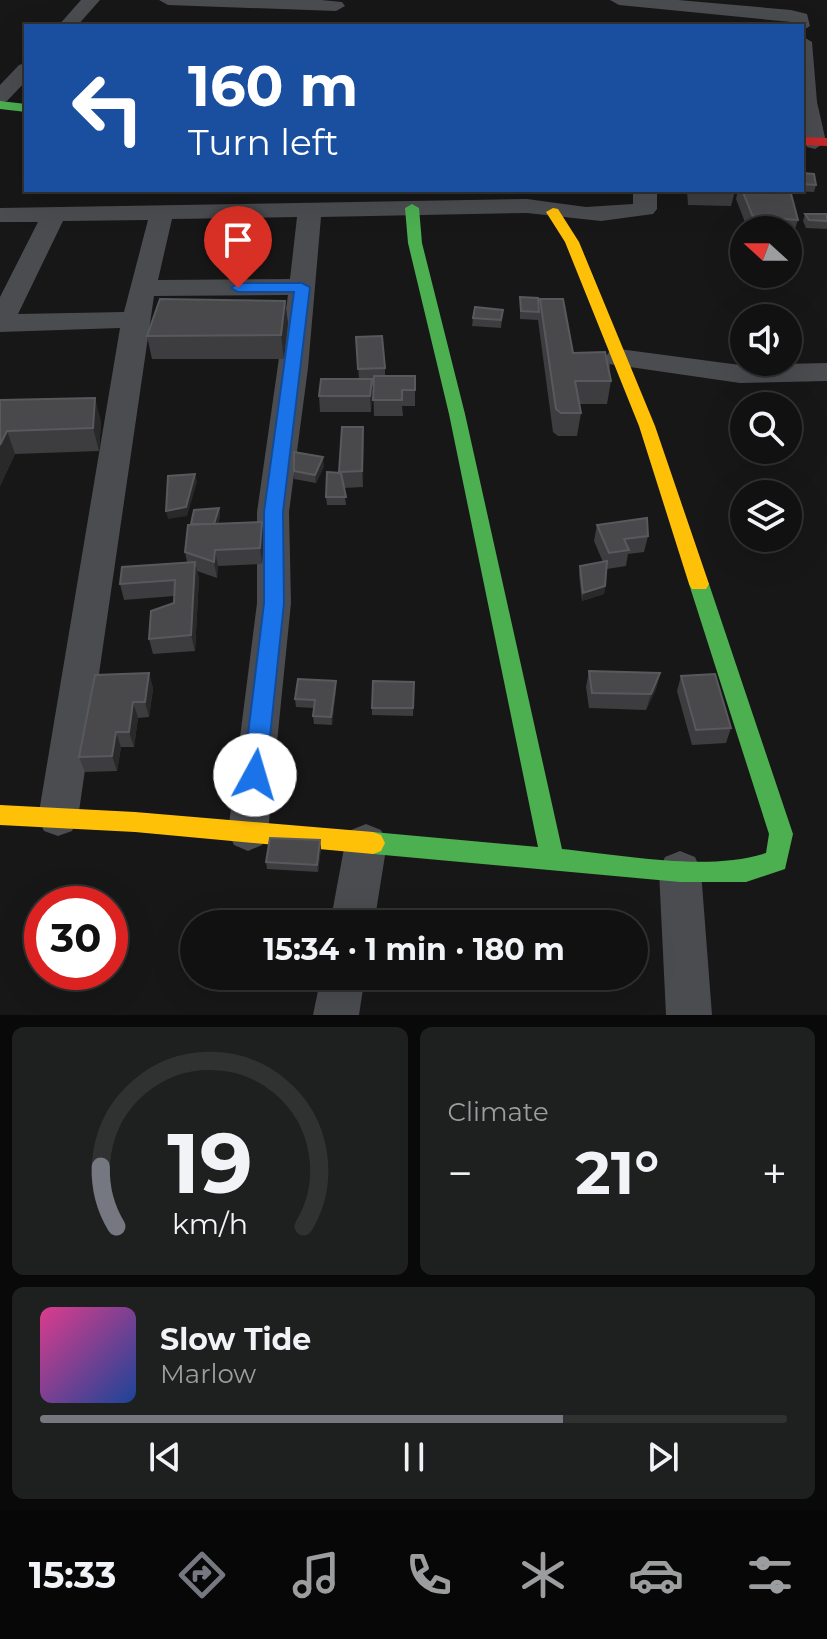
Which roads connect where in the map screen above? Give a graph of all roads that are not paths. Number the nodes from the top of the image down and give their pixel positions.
1 (91, 0) edge
2 (168, 0) edge
3 (619, 0) edge
4 (196, 2) edge
5 (337, 3) edge
6 (69, 24) edge
7 (187, 24) edge
8 (332, 24) edge
9 (801, 24) edge
10 (804, 66) edge
11 (24, 73) edge
12 (10, 104) edge
13 (0, 124) edge
14 (815, 142) edge
15 (645, 192) edge
16 (412, 208) junction
17 (310, 210) junction
18 (162, 212) junction
19 (553, 212) junction
20 (54, 214) junction
21 (0, 215) edge
22 (302, 287) junction
23 (143, 288) junction
24 (135, 320) junction
25 (0, 324) edge
26 (619, 358) junction
27 (827, 372) edge
28 (0, 815) edge
29 (58, 818) junction
30 (248, 832) junction
31 (366, 843) junction
32 (552, 859) junction
33 (680, 871) junction
34 (354, 910) edge
35 (340, 990) edge
36 (336, 1015) edge
37 (689, 1015) edge

1 - 6 street
2 - 4 street
3 - 9 street
4 - 5 street
4 - 7 street
5 - 8 street
10 - 14 street
11 - 12 street
12 - 13 street
15 - 19 street
16 - 17 street
16 - 19 street
16 - 32 street
17 - 18 street
17 - 22 street
18 - 20 street
18 - 23 street
19 - 26 street
20 - 21 street
20 - 25 street
22 - 23 street
22 - 30 street
23 - 24 street
24 - 25 street
24 - 29 street
26 - 27 street
26 - 33 street
28 - 29 street
29 - 30 street
30 - 31 street
31 - 32 street
31 - 34 street
32 - 33 street
33 - 37 street
35 - 36 street

